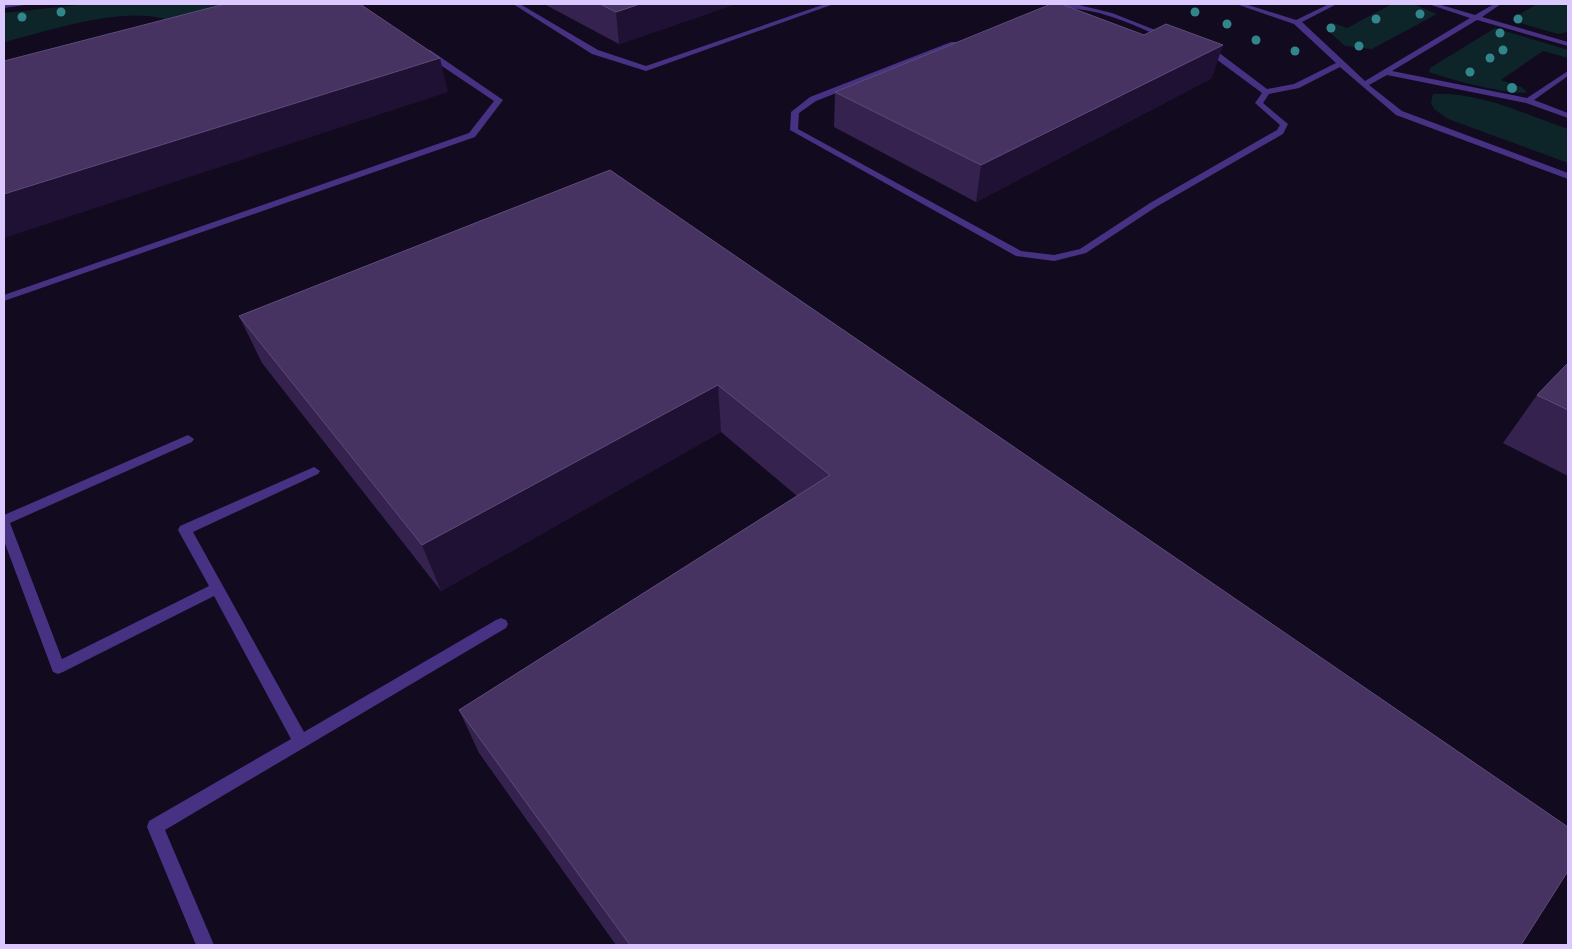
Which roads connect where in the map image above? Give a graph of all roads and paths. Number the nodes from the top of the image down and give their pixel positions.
1 (28, 4) edge
2 (516, 4) edge
3 (831, 4) edge
4 (1239, 4) edge
5 (1334, 4) edge
6 (1431, 4) edge
7 (1498, 4) edge
8 (4, 6) edge
9 (1039, 11) edge
10 (1476, 18) junction
11 (1297, 22) junction
12 (1180, 41) edge
13 (959, 42) edge
14 (1568, 44) edge
15 (419, 47) edge
16 (1198, 48) edge
17 (1341, 63) junction
18 (1385, 72) junction
19 (1568, 73) edge
20 (1364, 85) junction
21 (1266, 92) junction
22 (1528, 101) junction
23 (1568, 116) edge
24 (1568, 176) edge
25 (4, 298) edge
26 (188, 439) dead end
27 (314, 471) dead end
28 (4, 522) edge
29 (217, 588) junction
30 (501, 624) dead end
31 (301, 742) junction
32 (205, 945) edge

1 - 8 street
2 - 3 street
4 - 11 street
5 - 11 street
6 - 10 street
7 - 10 street
9 - 12 street
10 - 14 street
10 - 18 street
11 - 17 street
13 - 21 street
15 - 25 street
16 - 21 street
17 - 20 street
17 - 21 street
18 - 20 street
18 - 22 street
19 - 22 street
20 - 24 street
22 - 23 street
26 - 28 street
27 - 29 street
28 - 29 street
29 - 31 street
30 - 31 street
31 - 32 street

